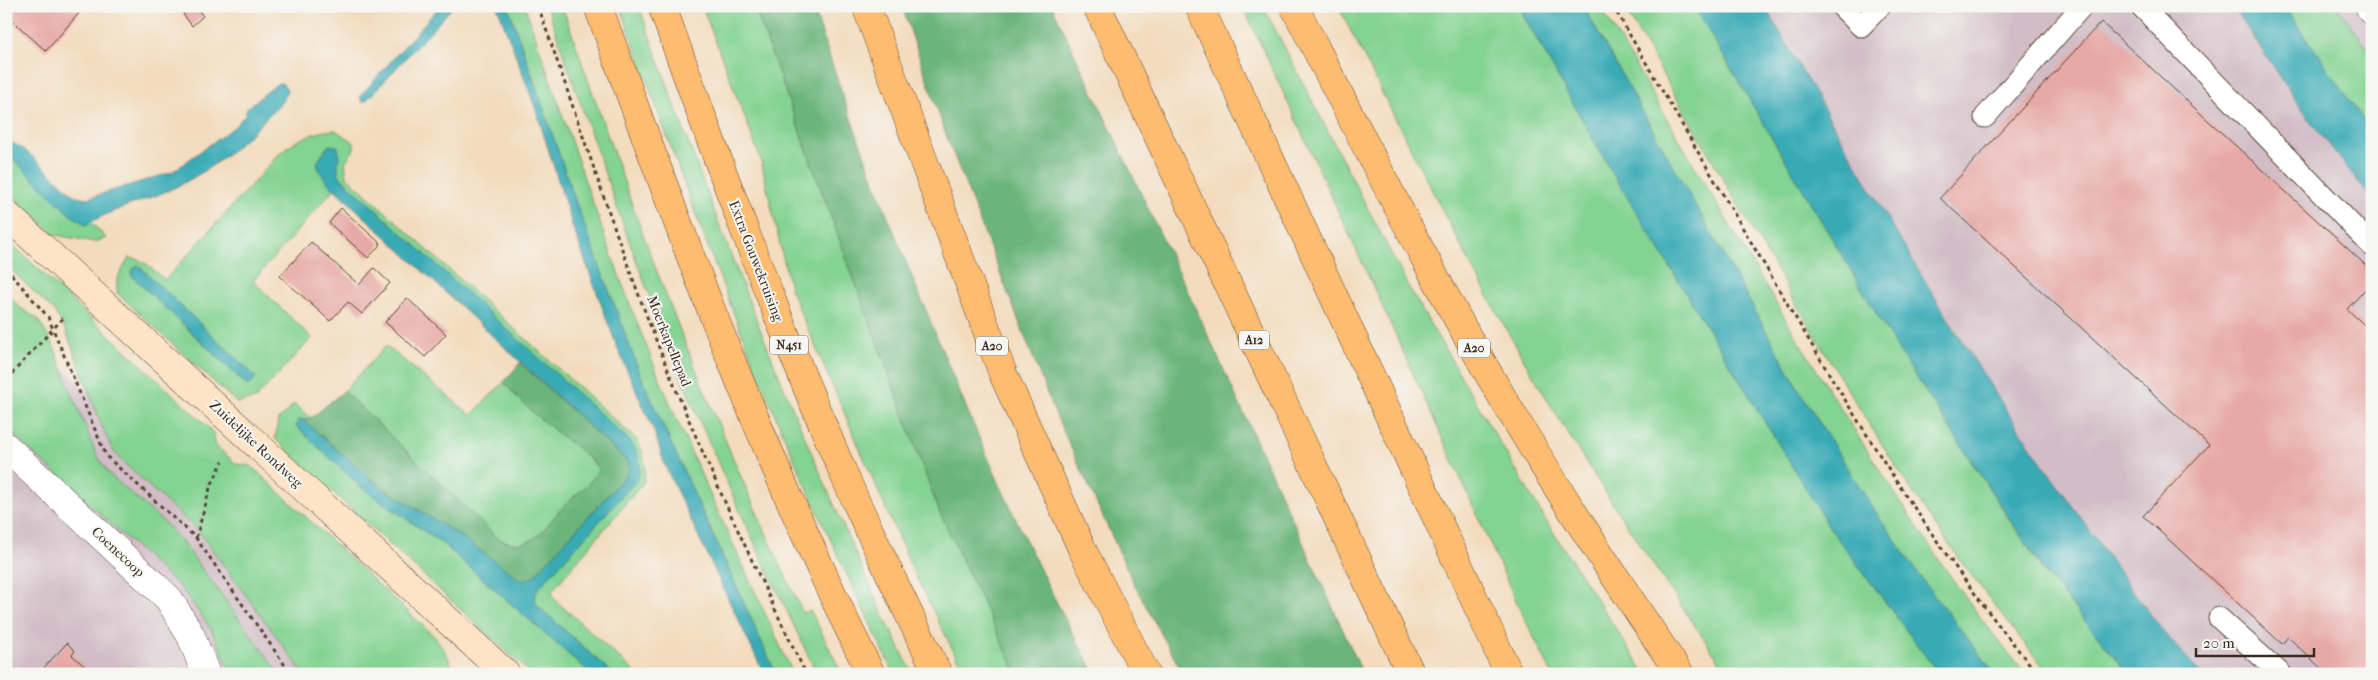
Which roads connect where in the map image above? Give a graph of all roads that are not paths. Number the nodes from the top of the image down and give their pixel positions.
1 (598, 6) edge
2 (662, 6) edge
3 (866, 6) edge
4 (1097, 6) edge
5 (1199, 6) edge
6 (1294, 6) edge
7 (1841, 6) edge
8 (1880, 6) edge
9 (2082, 6) edge
10 (2141, 6) edge
11 (2368, 6) edge
12 (2372, 11) edge
13 (1985, 116) dead end
14 (6, 214) edge
15 (2372, 246) edge
16 (6, 447) edge
17 (2219, 618) dead end
18 (206, 674) edge
19 (506, 674) edge
20 (871, 674) edge
21 (938, 674) edge
22 (1146, 674) edge
23 (1411, 674) edge
24 (1509, 674) edge
25 (1680, 674) edge
26 (2281, 674) edge

1 - 20 main road
2 - 21 main road, Extra Gouwekruising / N451
3 - 22 main road, A20
4 - 23 main road, A12
5 - 24 main road
6 - 25 main road, A20
7 - 8 lane
9 - 13 lane
10 - 15 lane
11 - 12 street
14 - 19 main road, Zuidelijke Rondweg
16 - 18 street, Coenecoop
17 - 26 lane

